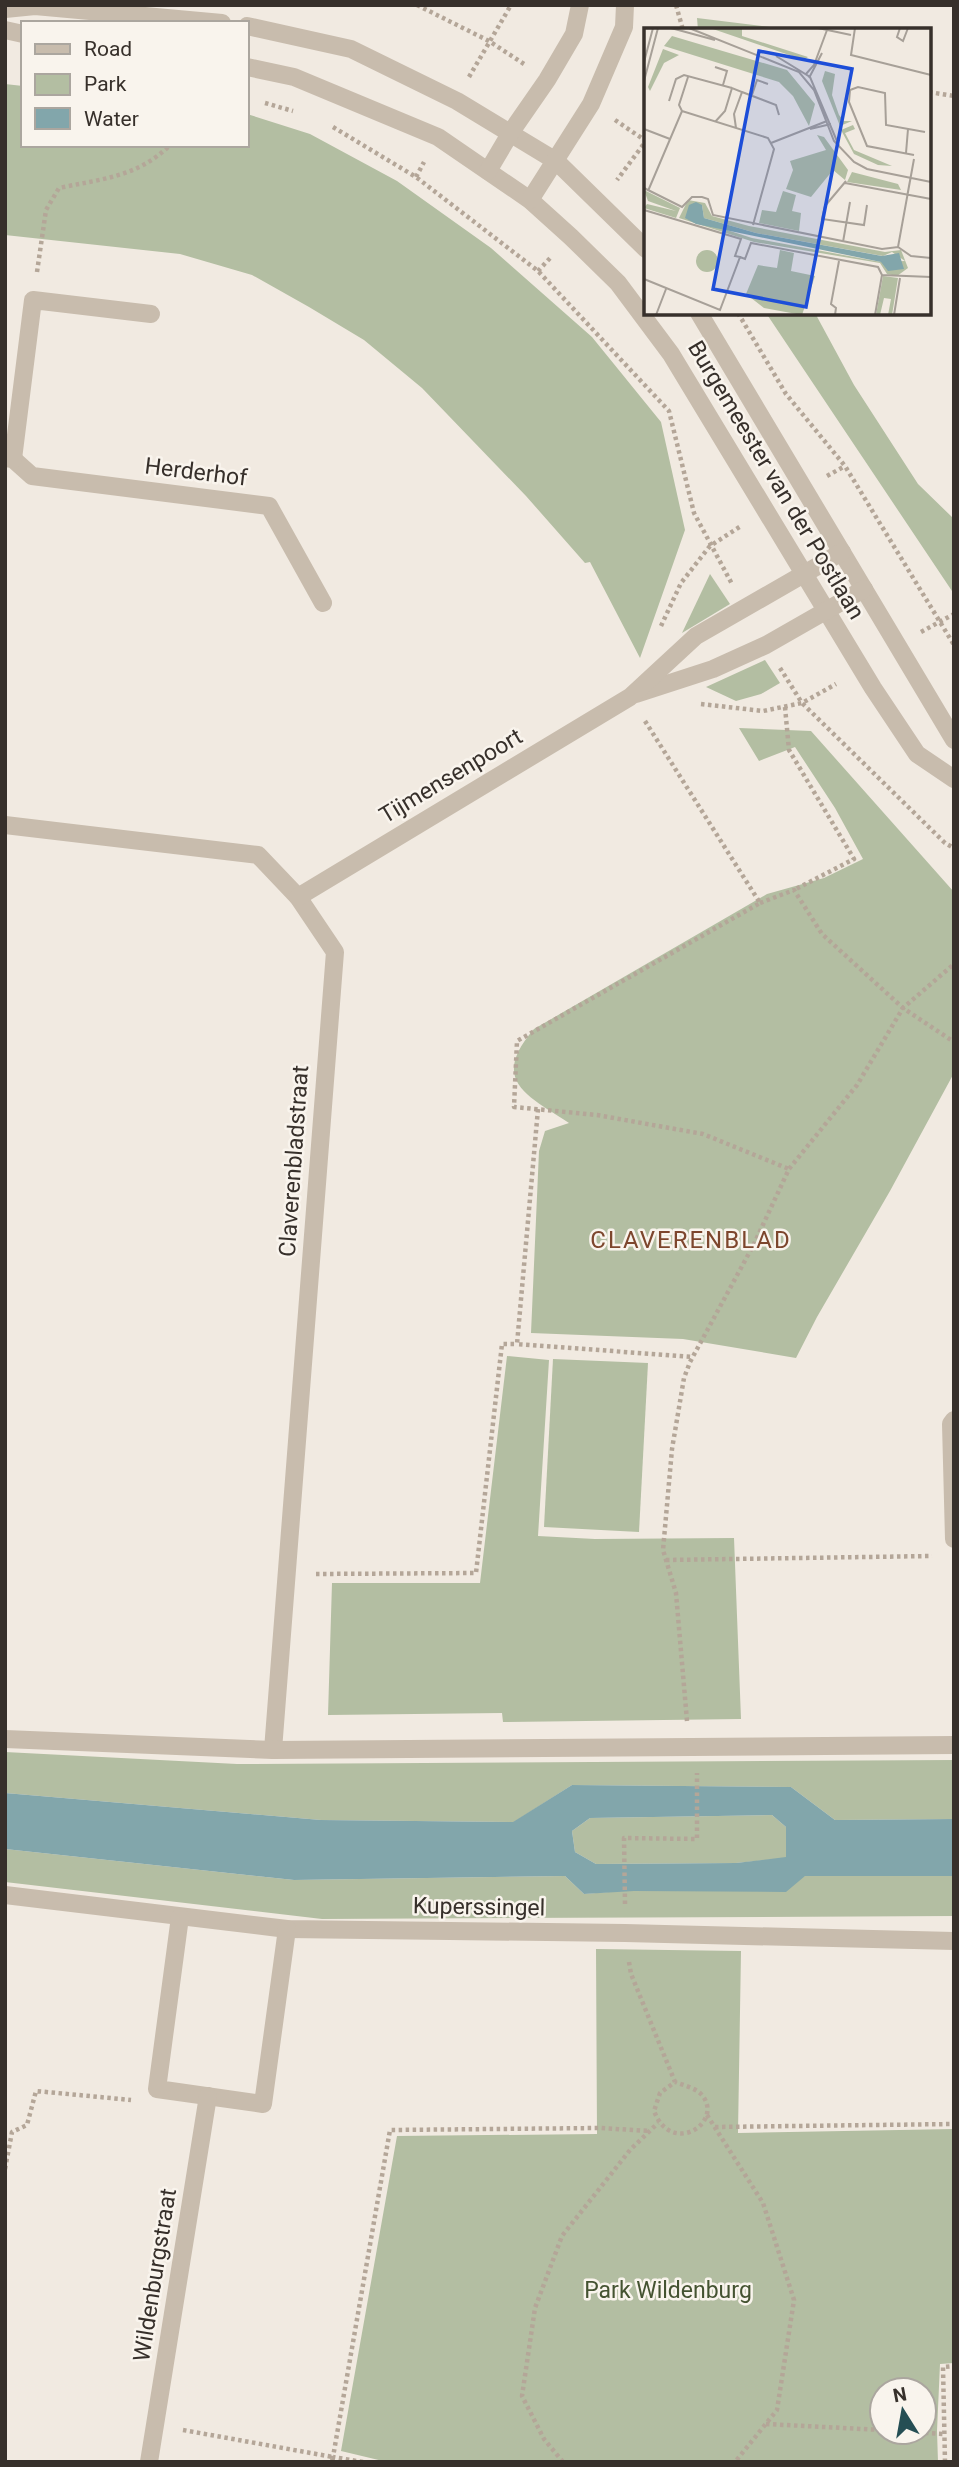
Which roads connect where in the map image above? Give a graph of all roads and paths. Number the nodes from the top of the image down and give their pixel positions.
1 (580, 5) edge
2 (625, 5) edge
3 (676, 5) edge
4 (5, 9) edge
5 (200, 21) edge
6 (248, 26) edge
7 (682, 28) edge
8 (248, 67) edge
9 (931, 92) edge
10 (954, 96) edge
11 (260, 102) dead end
12 (301, 113) dead end
13 (325, 122) dead end
14 (511, 132) junction
15 (168, 147) edge
16 (556, 162) junction
17 (488, 171) junction
18 (530, 200) junction
19 (644, 248) edge
20 (33, 300) junction
21 (150, 314) dead end
22 (700, 315) edge
23 (739, 315) edge
24 (9, 458) edge
25 (842, 552) junction
26 (805, 573) junction
27 (864, 589) junction
28 (324, 603) dead end
29 (744, 607) junction
30 (827, 609) junction
31 (954, 614) edge
32 (939, 623) junction
33 (766, 645) junction
34 (954, 645) edge
35 (630, 696) junction
36 (785, 707) dead end
37 (954, 740) edge
38 (954, 779) edge
39 (5, 825) edge
40 (954, 848) edge
41 (794, 890) junction
42 (298, 897) junction
43 (760, 903) junction
44 (954, 964) edge
45 (903, 1008) junction
46 (954, 1042) edge
47 (538, 1109) junction
48 (789, 1170) junction
49 (517, 1344) junction
50 (693, 1357) junction
51 (954, 1420) edge
52 (954, 1539) edge
53 (940, 1555) dead end
54 (666, 1560) junction
55 (287, 1574) junction
56 (5, 1739) edge
57 (954, 1745) edge
58 (695, 1746) junction
59 (273, 1750) junction
60 (5, 1895) edge
61 (180, 1917) junction
62 (287, 1929) junction
63 (625, 1933) junction
64 (954, 1941) edge
65 (675, 2082) junction
66 (156, 2089) junction
67 (208, 2096) junction
68 (707, 2115) junction
69 (658, 2123) junction
70 (954, 2124) edge
71 (714, 2127) junction
72 (650, 2131) junction
73 (5, 2169) edge
74 (954, 2367) edge
75 (766, 2424) junction
76 (156, 2425) junction
77 (868, 2429) edge
78 (938, 2434) edge
79 (944, 2434) junction
80 (332, 2460) edge
81 (149, 2462) edge
82 (363, 2462) edge
83 (564, 2462) edge
84 (735, 2462) edge
85 (944, 2462) edge

1 - 14 street
2 - 16 street
3 - 7 path
4 - 5 street
6 - 14 street
8 - 17 street, Burgemeester van der Postlaan
9 - 10 path
11 - 12 path
13 - 29 path
14 - 16 street
14 - 17 street
15 - 20 path
16 - 18 street
16 - 19 street
17 - 18 street, Burgemeester van der Postlaan
18 - 26 street, Burgemeester van der Postlaan
20 - 21 street
20 - 24 street, Herderhof
22 - 25 street, Burgemeester van der Postlaan
23 - 32 path
24 - 28 street, Herderhof
25 - 26 street, Tijmensenpoort
25 - 27 street, Burgemeester van der Postlaan
26 - 29 street, Tijmensenpoort
26 - 30 street, Burgemeester van der Postlaan
27 - 30 street, Tijmensenpoort
27 - 37 street, Burgemeester van der Postlaan
29 - 35 street, Tijmensenpoort
30 - 33 street, Tijmensenpoort
30 - 38 street, Burgemeester van der Postlaan
31 - 32 path
32 - 34 path
33 - 35 street, Tijmensenpoort
33 - 40 path
35 - 42 street, Tijmensenpoort
35 - 43 path
36 - 41 path
39 - 42 street, Claverenbladstraat
41 - 43 path
41 - 45 path
42 - 55 street, Claverenbladstraat
43 - 47 path
44 - 45 path
45 - 46 path
45 - 48 path
47 - 48 path
47 - 49 path
48 - 50 path
49 - 50 path
49 - 55 path
50 - 54 path
51 - 52 street
53 - 54 path
54 - 58 path
55 - 59 street, Claverenbladstraat
56 - 59 street
57 - 58 street
58 - 59 street
58 - 63 path
60 - 61 street, Kuperssingel
61 - 62 street, Kuperssingel
61 - 66 street
62 - 63 street, Kuperssingel
62 - 67 street
63 - 64 street, Kuperssingel
63 - 65 path
65 - 68 path
65 - 69 path
66 - 67 street
66 - 73 path
67 - 76 street, Wildenburgstraat
68 - 69 path
68 - 71 path
69 - 72 path
70 - 71 path
71 - 75 path
72 - 80 path
72 - 83 path
74 - 79 path
75 - 77 path
75 - 84 path
76 - 80 path
76 - 81 street, Wildenburgstraat
78 - 79 path
79 - 85 path
80 - 82 path

